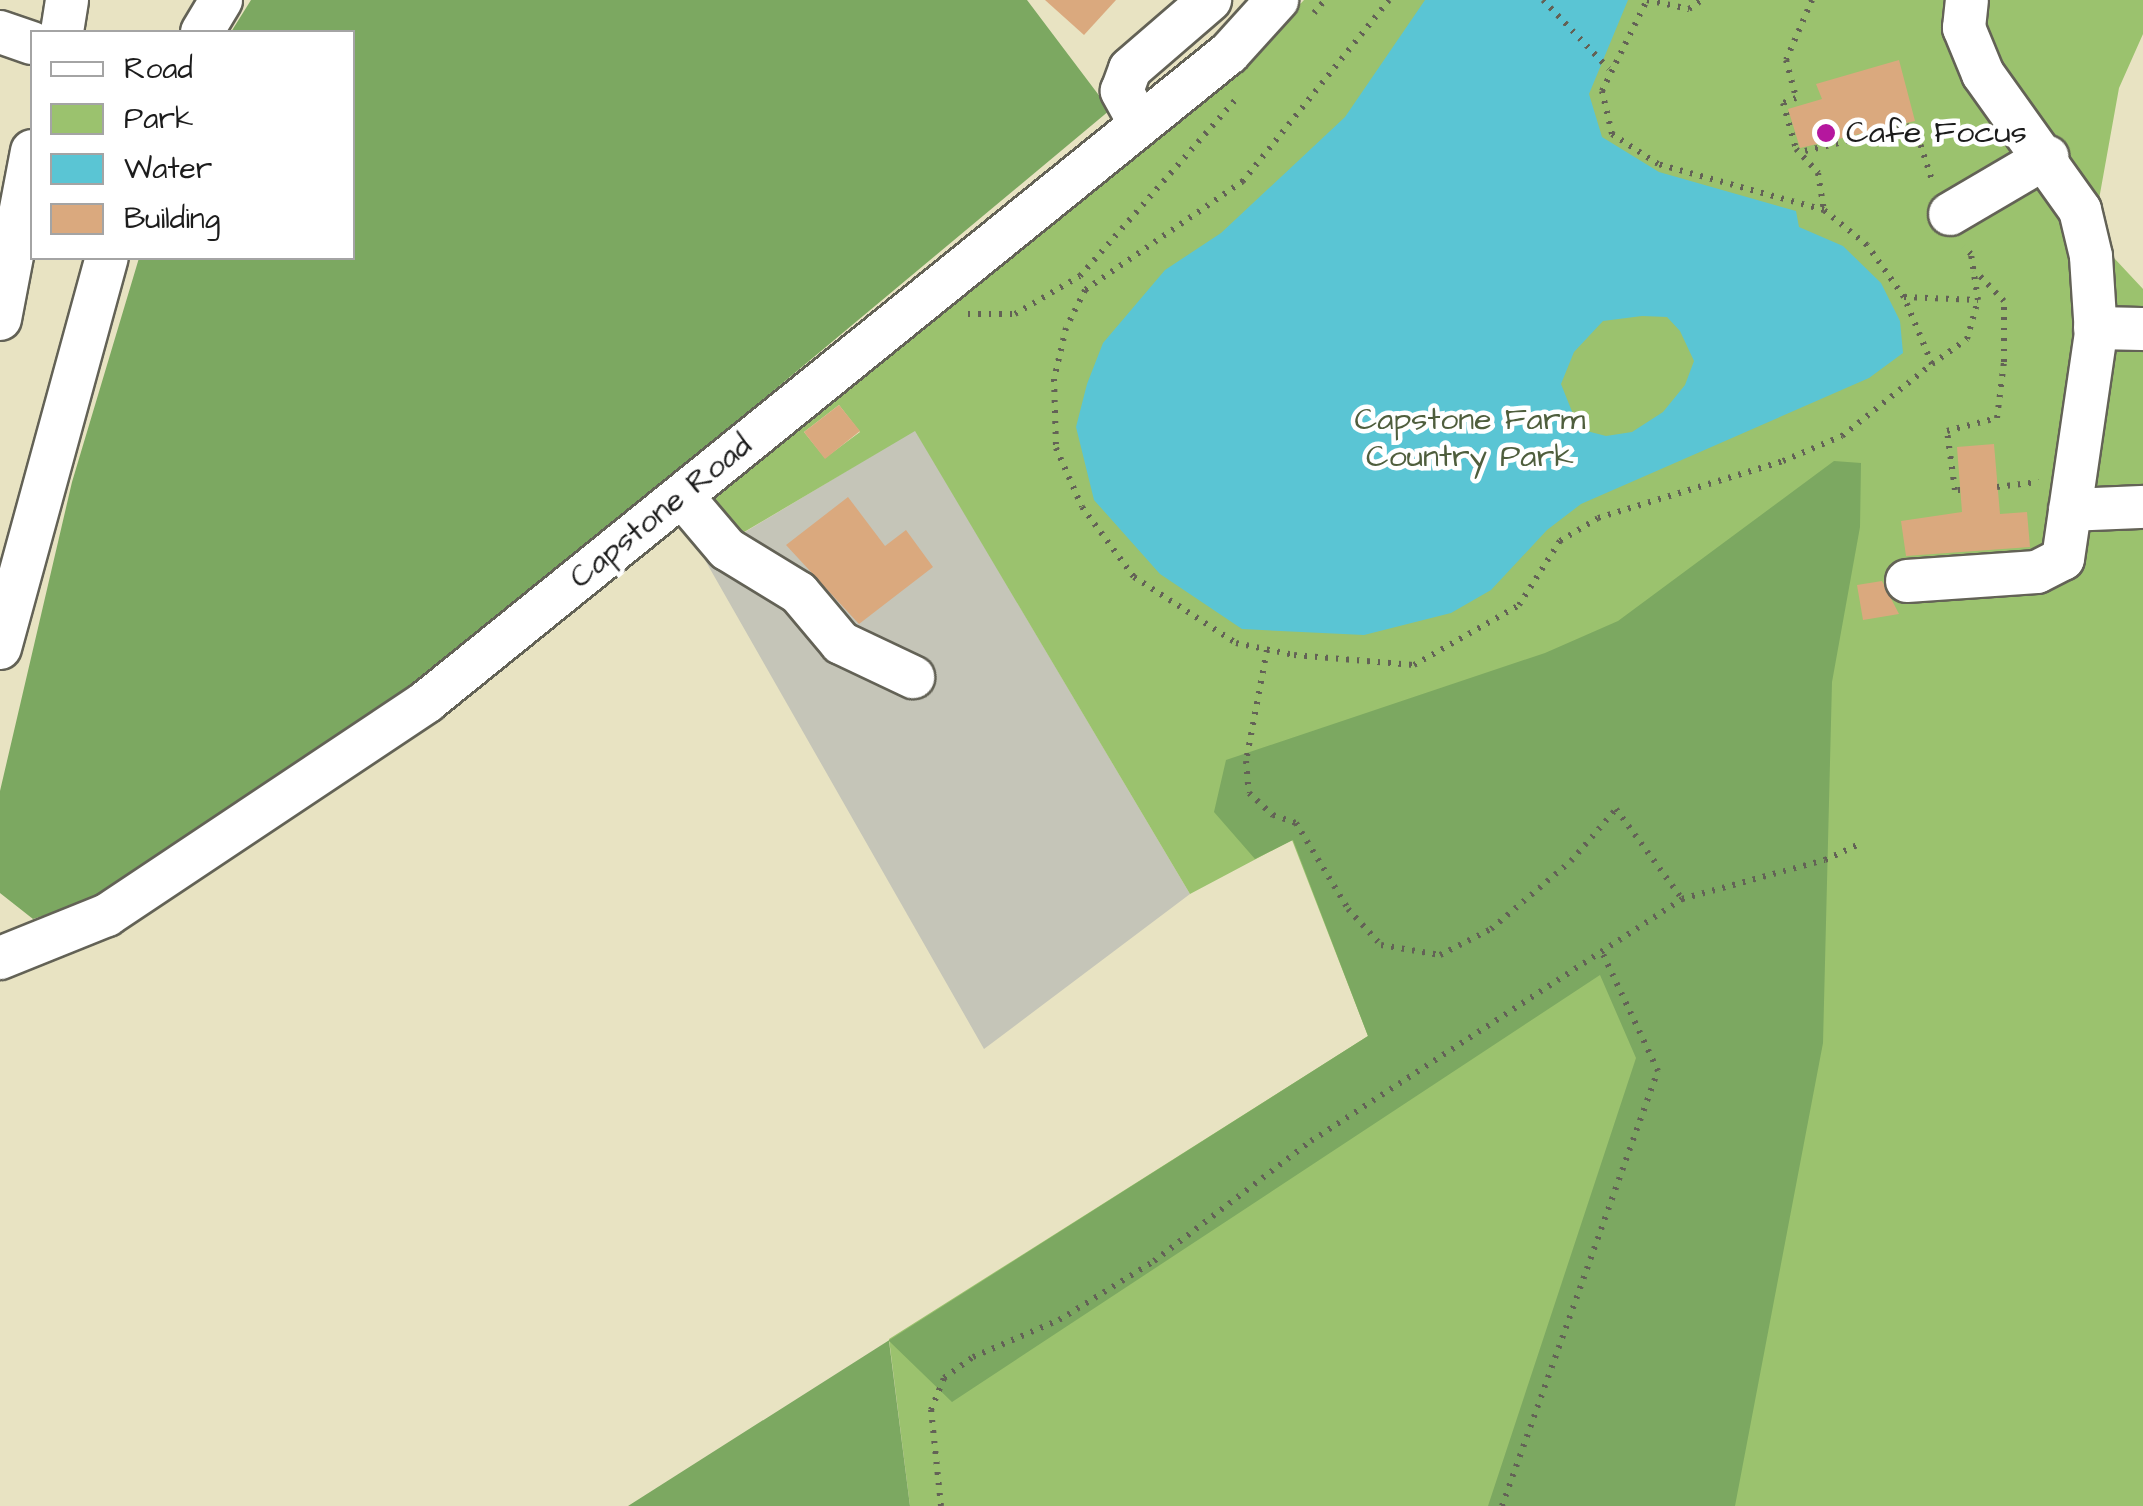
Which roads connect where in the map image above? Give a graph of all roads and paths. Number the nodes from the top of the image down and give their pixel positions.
1 (66, 0) edge
2 (221, 0) edge
3 (1210, 0) edge
4 (1325, 0) edge
5 (1389, 0) edge
6 (1543, 0) edge
7 (1647, 0) edge
8 (1702, 0) edge
9 (1812, 0) edge
10 (1967, 0) edge
11 (1289, 13) edge
12 (62, 30) edge
13 (203, 30) edge
14 (0, 32) edge
15 (30, 42) edge
16 (1610, 69) junction
17 (1242, 92) dead end
18 (1140, 124) junction
19 (2047, 157) junction
20 (30, 162) edge
21 (1824, 210) junction
22 (1950, 214) dead end
23 (106, 260) edge
24 (1974, 270) dead end
25 (920, 296) junction
26 (1978, 300) dead end
27 (0, 319) edge
28 (2095, 328) junction
29 (2143, 328) edge
30 (1932, 364) junction
31 (1960, 490) dead end
32 (682, 496) junction
33 (2143, 507) edge
34 (2070, 510) junction
35 (1907, 582) dead end
36 (0, 648) edge
37 (1266, 650) junction
38 (913, 677) dead end
39 (1859, 844) dead end
40 (1682, 899) junction
41 (1600, 948) junction
42 (0, 958) edge
43 (940, 1506) edge
44 (1502, 1506) edge

1 - 12 street
2 - 13 street
3 - 18 street
4 - 11 path
5 - 37 path
6 - 16 path
7 - 8 path
7 - 16 path
9 - 21 path
10 - 19 street
11 - 18 street, Capstone Road
14 - 15 street
16 - 21 path
17 - 25 path
18 - 25 street, Capstone Road
19 - 22 street
19 - 28 street
20 - 27 street
21 - 30 path
23 - 36 street
24 - 31 path
25 - 32 street, Capstone Road
26 - 30 path
28 - 29 street
28 - 34 street
30 - 37 path
32 - 38 street
32 - 42 street, Capstone Road
33 - 34 street
34 - 35 street
37 - 40 path
39 - 40 path
40 - 41 path
41 - 43 path
41 - 44 path

